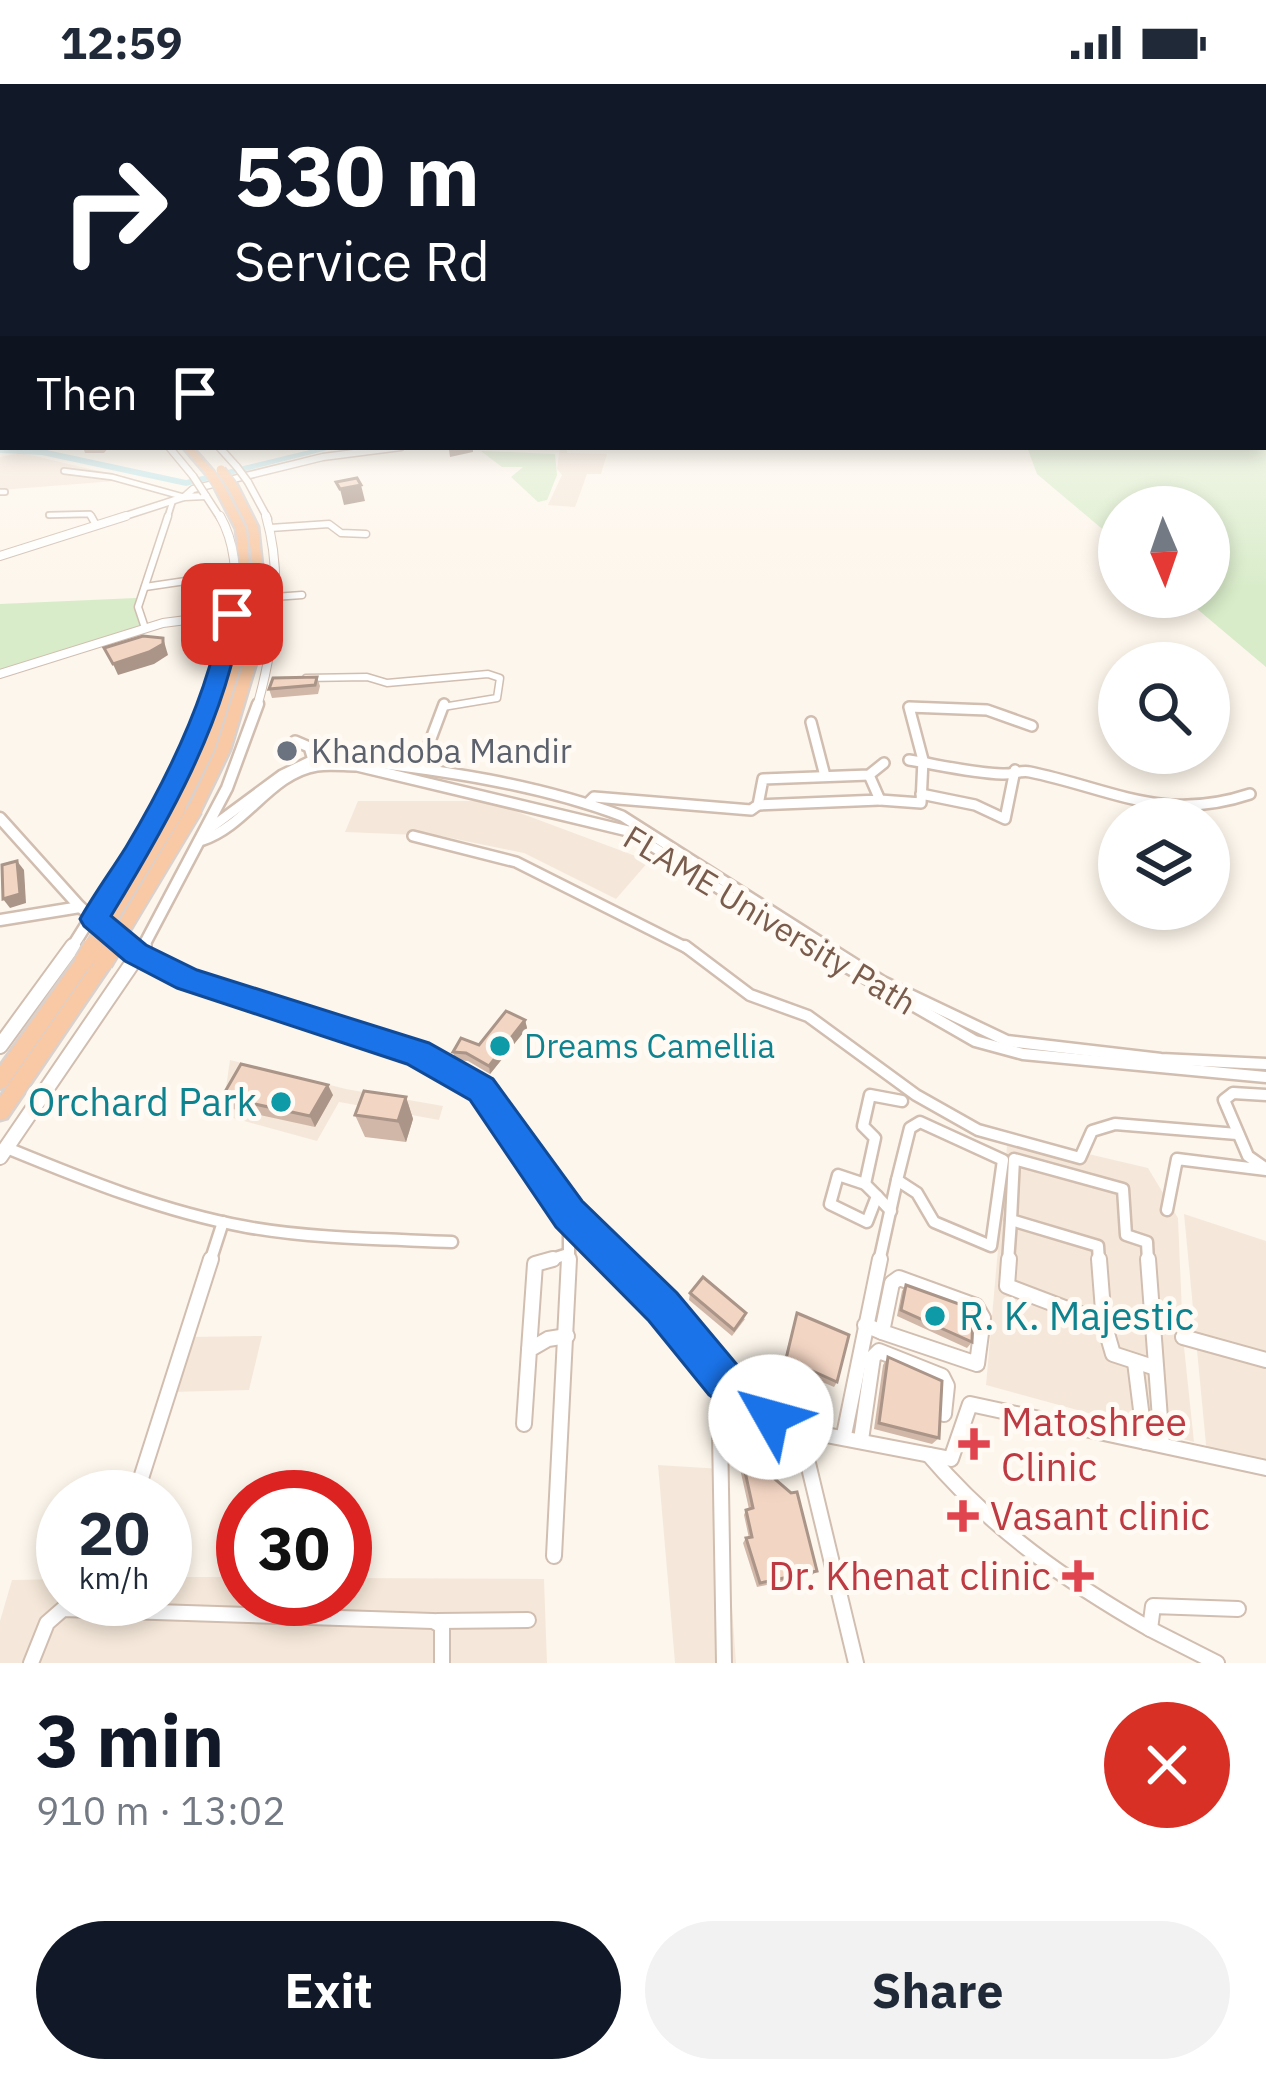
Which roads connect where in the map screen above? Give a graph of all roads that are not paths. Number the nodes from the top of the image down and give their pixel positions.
1 (171, 450) edge
2 (190, 450) edge
3 (203, 450) edge
4 (222, 450) edge
5 (374, 450) edge
6 (64, 471) dead end
7 (215, 471) junction
8 (261, 474) junction
9 (250, 484) junction
10 (205, 495) junction
11 (184, 497) junction
12 (173, 500) junction
13 (49, 515) dead end
14 (96, 525) junction
15 (270, 528) junction
16 (366, 534) dead end
17 (0, 556) edge
18 (246, 575) junction
19 (145, 587) junction
20 (302, 596) dead end
21 (273, 603) junction
22 (232, 614) junction
23 (145, 628) junction
24 (246, 654) junction
25 (0, 674) edge
26 (265, 679) junction
27 (811, 722) dead end
28 (1032, 726) dead end
29 (295, 741) dead end
30 (313, 760) junction
31 (909, 760) dead end
32 (923, 760) junction
33 (884, 763) dead end
34 (420, 768) junction
35 (1016, 770) junction
36 (869, 775) junction
37 (825, 776) junction
38 (228, 784) junction
39 (206, 788) junction
40 (921, 794) junction
41 (1250, 794) dead end
42 (880, 800) junction
43 (588, 803) junction
44 (758, 805) junction
45 (186, 809) junction
46 (615, 813) junction
47 (0, 818) edge
48 (607, 823) junction
49 (222, 828) junction
50 (209, 829) junction
51 (413, 836) dead end
52 (203, 840) junction
53 (80, 907) junction
54 (94, 919) junction
55 (0, 920) edge
56 (136, 953) junction
57 (94, 962) junction
58 (0, 1046) edge
59 (1008, 1046) junction
60 (1266, 1064) edge
61 (1266, 1077) edge
62 (0, 1081) edge
63 (1266, 1095) edge
64 (902, 1101) dead end
65 (0, 1112) edge
66 (1238, 1134) junction
67 (3, 1152) edge
68 (1266, 1169) edge
69 (897, 1180) junction
70 (865, 1184) junction
71 (877, 1196) junction
72 (891, 1210) junction
73 (1168, 1210) dead end
74 (569, 1214) junction
75 (1011, 1220) junction
76 (223, 1222) junction
77 (452, 1242) dead end
78 (568, 1254) junction
79 (1104, 1323) junction
80 (865, 1325) junction
81 (882, 1331) junction
82 (567, 1336) junction
83 (1183, 1337) dead end
84 (529, 1350) junction
85 (1266, 1360) edge
86 (1135, 1362) junction
87 (1156, 1368) junction
88 (718, 1375) junction
89 (944, 1414) edge
90 (524, 1424) dead end
91 (800, 1430) junction
92 (844, 1435) junction
93 (860, 1440) junction
94 (1145, 1442) junction
95 (1162, 1445) junction
96 (929, 1456) junction
97 (1266, 1468) edge
98 (144, 1470) edge
99 (554, 1556) dead end
100 (1238, 1609) dead end
101 (528, 1619) dead end
102 (433, 1621) junction
103 (1150, 1629) junction
104 (1208, 1661) edge
105 (31, 1663) edge
106 (442, 1663) edge
107 (724, 1663) edge
108 (856, 1663) edge

1 - 10 street, bridge
2 - 7 highway
3 - 7 highway
4 - 9 street, bridge
5 - 8 street
6 - 11 street
7 - 18 highway, bridge
8 - 9 street
8 - 11 street
9 - 15 street
10 - 11 street
10 - 18 street
11 - 12 street
12 - 14 street
12 - 19 street
13 - 14 street
14 - 17 street
15 - 16 street
15 - 21 street
18 - 19 street
18 - 22 street
18 - 24 highway, bridge
19 - 23 street
20 - 21 street
21 - 22 street
21 - 26 street
22 - 23 street
22 - 54 street
23 - 25 street
24 - 39 highway
24 - 45 highway
26 - 34 street
26 - 38 street
27 - 37 street
28 - 32 street
29 - 30 street
30 - 34 street
30 - 49 street
31 - 32 street
32 - 35 street
32 - 40 street
33 - 36 street
34 - 43 street
35 - 40 street
35 - 41 street
36 - 37 street
36 - 42 street
37 - 44 street
38 - 39 highway
38 - 50 street
39 - 45 highway
40 - 42 street
42 - 44 street
43 - 44 street
43 - 46 street
45 - 57 highway, bridge
46 - 48 street
46 - 59 street
47 - 53 street
48 - 49 street, FLAME University Path
48 - 59 street, FLAME University Path
49 - 50 street
49 - 52 street
50 - 52 street
51 - 66 street
52 - 56 street
53 - 54 street
53 - 55 street
54 - 56 street
54 - 58 street
56 - 67 street
56 - 74 street
57 - 62 highway
57 - 65 highway
59 - 60 street, FLAME University Path
59 - 61 street, FLAME University Path
63 - 66 street
64 - 70 street
66 - 68 street
67 - 76 street
68 - 73 street
69 - 69 street
69 - 72 street
70 - 71 street
70 - 71 street
71 - 72 street
72 - 80 street
74 - 78 street
74 - 88 street
75 - 79 street
75 - 79 street
75 - 87 street
76 - 77 street
76 - 98 street
78 - 82 street
78 - 84 street
79 - 86 street
80 - 81 street
80 - 92 street
81 - 81 street
82 - 84 street
82 - 99 street
83 - 85 street
84 - 90 street
86 - 87 street
86 - 94 street
87 - 95 street
88 - 91 street
88 - 107 street
89 - 93 street
91 - 92 street
91 - 108 street
92 - 93 street
93 - 96 street
94 - 95 street
94 - 96 street
95 - 97 street
96 - 103 street
100 - 103 street
101 - 102 street
102 - 105 street
102 - 106 street
103 - 104 street

